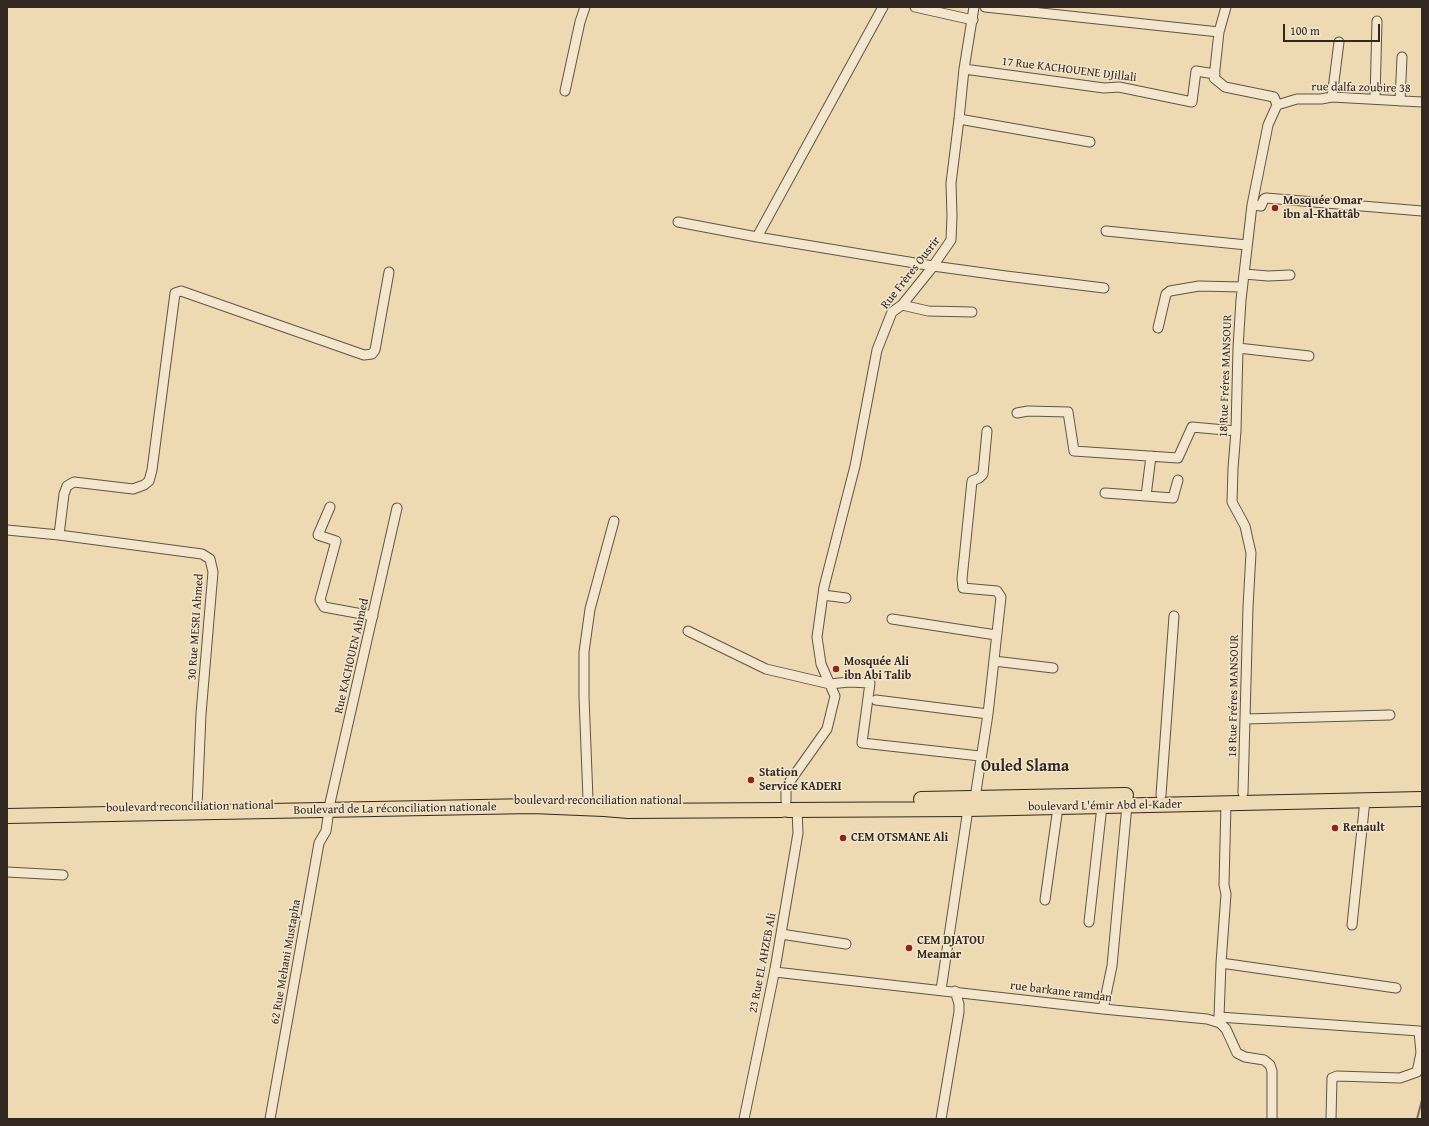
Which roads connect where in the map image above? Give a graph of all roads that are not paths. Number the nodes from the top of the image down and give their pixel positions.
1 (585, 7) edge
2 (883, 7) edge
3 (915, 7) edge
4 (974, 7) edge
5 (985, 7) edge
6 (1226, 7) edge
7 (973, 20) junction
8 (1377, 21) dead end
9 (1219, 32) junction
10 (1339, 42) dead end
11 (1402, 57) dead end
12 (964, 69) junction
13 (1215, 74) junction
14 (565, 91) dead end
15 (1332, 97) junction
16 (1375, 99) junction
17 (1400, 101) junction
18 (1422, 102) edge
19 (1276, 105) junction
20 (959, 119) junction
21 (1090, 142) dead end
22 (1252, 205) junction
23 (1422, 211) edge
24 (678, 222) dead end
25 (1106, 231) dead end
26 (757, 237) junction
27 (1247, 245) junction
28 (933, 266) junction
29 (390, 272) dead end
30 (1244, 274) junction
31 (1290, 275) dead end
32 (1104, 288) dead end
33 (1242, 288) junction
34 (902, 305) junction
35 (972, 312) dead end
36 (1158, 328) dead end
37 (1238, 348) junction
38 (1310, 356) dead end
39 (1017, 413) dead end
40 (987, 431) dead end
41 (1236, 431) junction
42 (1151, 456) junction
43 (1178, 480) dead end
44 (1105, 493) dead end
45 (1146, 496) junction
46 (330, 507) dead end
47 (397, 508) dead end
48 (614, 521) dead end
49 (7, 530) edge
50 (59, 535) junction
51 (823, 595) junction
52 (846, 598) dead end
53 (374, 616) junction
54 (1174, 616) dead end
55 (892, 619) dead end
56 (688, 631) dead end
57 (996, 635) junction
58 (994, 661) junction
59 (1053, 668) dead end
60 (830, 684) junction
61 (876, 700) dead end
62 (988, 714) junction
63 (1390, 715) dead end
64 (1245, 718) junction
65 (980, 756) junction
66 (1422, 789) edge
67 (1244, 793) junction
68 (1161, 795) junction
69 (588, 799) junction
70 (1422, 799) edge
71 (1365, 800) junction
72 (1226, 803) junction
73 (971, 804) junction
74 (1127, 805) junction
75 (787, 806) junction
76 (1102, 806) junction
77 (197, 807) junction
78 (330, 807) junction
79 (1058, 807) junction
80 (7, 810) edge
81 (7, 816) edge
82 (7, 872) edge
83 (63, 875) dead end
84 (1045, 900) dead end
85 (1089, 922) dead end
86 (1352, 925) dead end
87 (781, 934) junction
88 (846, 944) dead end
89 (1221, 963) junction
90 (774, 972) junction
91 (1396, 988) dead end
92 (941, 990) junction
93 (954, 991) junction
94 (1103, 1009) junction
95 (1421, 1032) edge
96 (270, 1119) edge
97 (744, 1119) edge
98 (942, 1119) edge
99 (1272, 1119) edge
100 (1331, 1119) edge

1 - 14 street
2 - 26 street
3 - 7 street
4 - 7 street, Rue Frères Ousrir
5 - 9 street
6 - 9 street
7 - 12 street, Rue Frères Ousrir
8 - 16 street
9 - 13 street
10 - 15 street
11 - 17 street
12 - 13 street, 17 Rue KACHOUENE DJillali
12 - 20 street, Rue Frères Ousrir
13 - 19 street
15 - 16 street, rue dalfa zoubire 38
15 - 19 street, rue dalfa zoubire 38
16 - 17 street, rue dalfa zoubire 38
17 - 18 street, rue dalfa zoubire 38
19 - 22 street, 18 Rue Fréres MANSOUR
20 - 21 street
20 - 28 street, Rue Frères Ousrir
22 - 23 street
22 - 27 street, 18 Rue Fréres MANSOUR
24 - 26 street
25 - 27 street
26 - 28 street
27 - 30 street, 18 Rue Fréres MANSOUR
28 - 32 street
28 - 34 street, Rue Frères Ousrir
29 - 50 street
30 - 31 street
30 - 33 street, 18 Rue Fréres MANSOUR
33 - 36 street
33 - 37 street, 18 Rue Fréres MANSOUR
34 - 35 street
34 - 51 street, Rue Frères Ousrir
37 - 38 street
37 - 41 street, 18 Rue Fréres MANSOUR
39 - 42 street
40 - 57 street
41 - 42 street
41 - 64 street, 18 Rue Fréres MANSOUR
42 - 45 street
43 - 45 street
44 - 45 street
46 - 53 street
47 - 53 street, Rue KACHOUEN Ahmed
48 - 69 street
49 - 50 street, 30 Rue MESRI Ahmed
50 - 77 street, 30 Rue MESRI Ahmed
51 - 52 street
51 - 60 street, Rue Frères Ousrir
53 - 78 street, Rue KACHOUEN Ahmed
54 - 68 street
55 - 57 street
56 - 60 street
57 - 58 street
58 - 59 street
58 - 62 street
60 - 65 street
60 - 75 street, Rue Frères Ousrir
61 - 62 street
62 - 65 street
63 - 64 street
64 - 67 street, 18 Rue Fréres MANSOUR
65 - 73 street
66 - 67 highway
67 - 68 highway
68 - 73 highway
69 - 75 highway, boulevard reconciliation national
69 - 78 highway, boulevard reconciliation national
70 - 71 highway, boulevard L'émir Abd el-Kader
71 - 72 highway, boulevard L'émir Abd el-Kader
71 - 86 street
72 - 74 highway, boulevard L'émir Abd el-Kader
72 - 89 street
73 - 75 highway
73 - 79 highway, boulevard L'émir Abd el-Kader
73 - 92 street
74 - 76 highway, boulevard L'émir Abd el-Kader
74 - 94 street
75 - 78 highway, Boulevard de La réconciliation nationale
75 - 87 street, 23 Rue EL AHZEB Ali
76 - 79 highway, boulevard L'émir Abd el-Kader
76 - 85 street
77 - 78 highway, boulevard reconciliation national
77 - 80 highway, boulevard reconciliation national
78 - 81 highway, Boulevard de La réconciliation nationale
78 - 96 street, 62 Rue Mehani Mustapha
79 - 84 street
82 - 83 street
87 - 88 street
87 - 90 street, 23 Rue EL AHZEB Ali
89 - 91 street
89 - 95 street
90 - 92 street, rue barkane ramdan
90 - 97 street, 23 Rue EL AHZEB Ali
92 - 93 street, rue barkane ramdan
93 - 94 street, rue barkane ramdan
93 - 98 street
94 - 99 street, rue barkane ramdan
95 - 100 street

